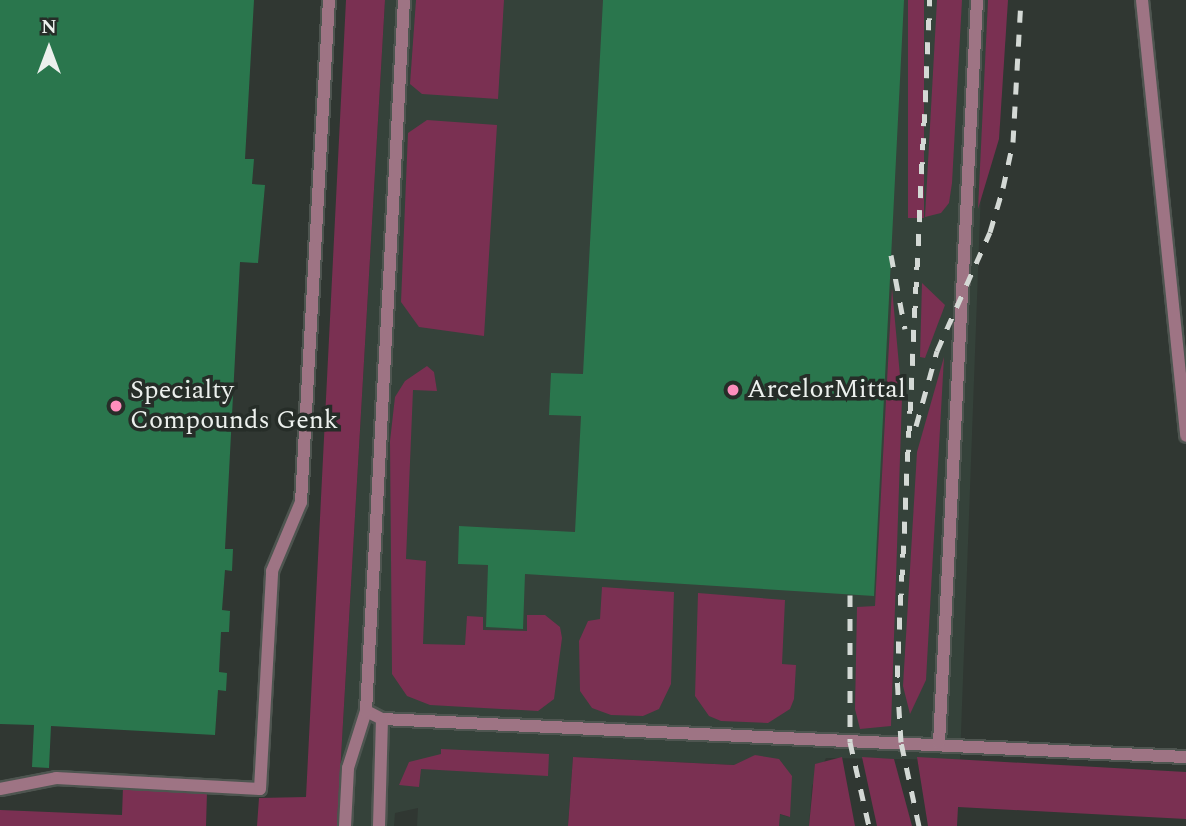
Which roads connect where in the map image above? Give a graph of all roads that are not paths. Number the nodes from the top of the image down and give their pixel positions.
1 (329, 0) edge
2 (404, 0) edge
3 (977, 0) edge
4 (1142, 0) edge
5 (1186, 436) edge
6 (366, 711) junction
7 (382, 719) junction
8 (939, 743) junction
9 (1186, 757) edge
10 (0, 789) edge
11 (345, 826) edge
12 (379, 826) edge

1 - 10 lane
2 - 6 lane
3 - 8 lane
4 - 5 lane
6 - 7 lane
6 - 11 lane
7 - 8 lane
7 - 12 lane
8 - 9 lane

